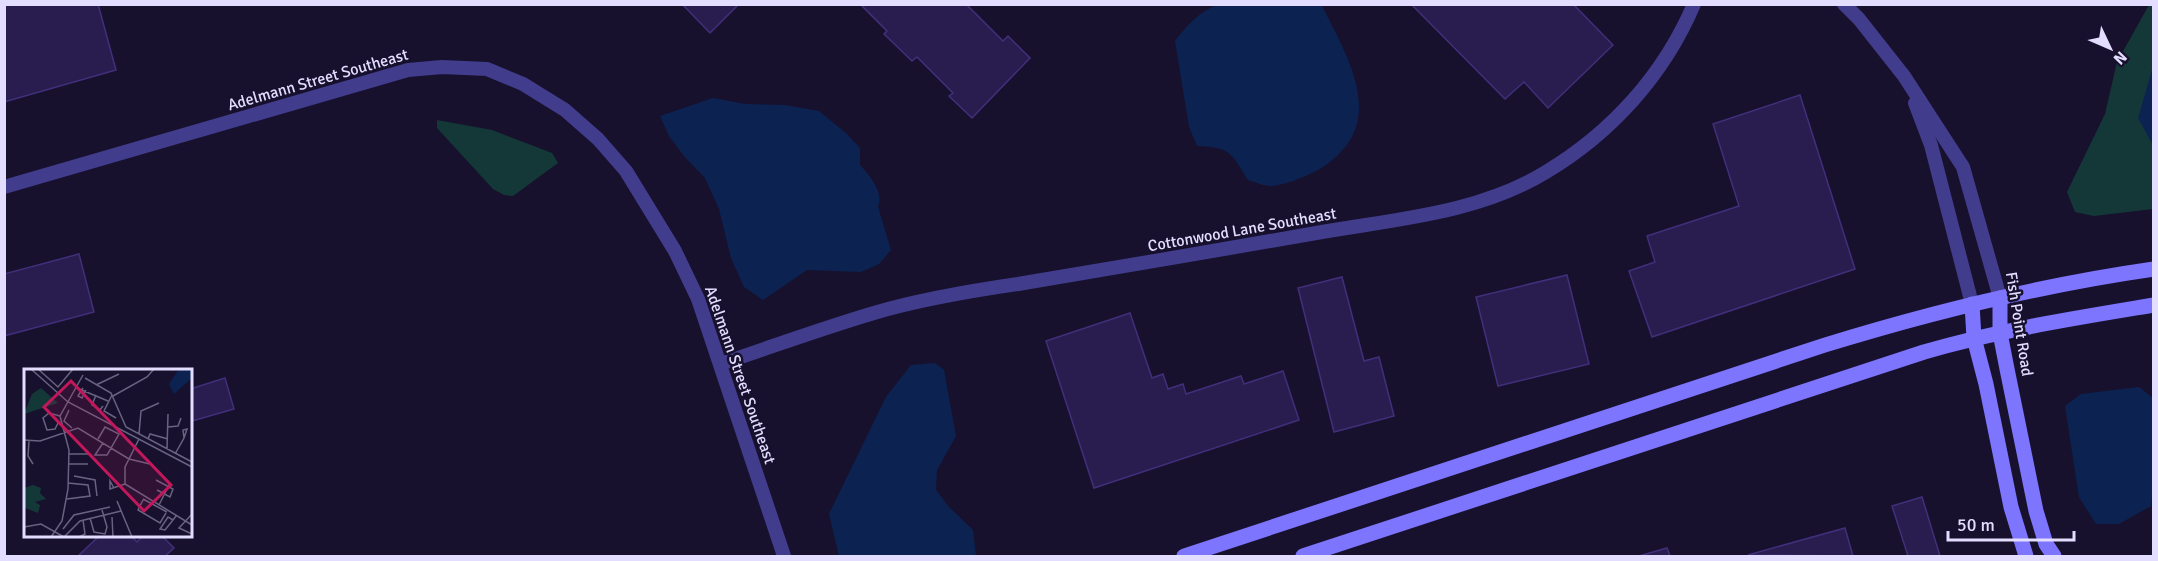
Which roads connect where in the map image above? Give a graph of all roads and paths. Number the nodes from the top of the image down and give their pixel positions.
1 (1694, 4) edge
2 (1844, 4) edge
3 (1904, 76) junction
4 (4, 187) edge
5 (2154, 269) edge
6 (2000, 298) junction
7 (1972, 304) junction
8 (2154, 304) edge
9 (2000, 333) junction
10 (1974, 338) junction
11 (720, 364) junction
12 (784, 556) edge
13 (1184, 556) edge
14 (1303, 556) edge
15 (2026, 556) edge
16 (2054, 556) edge

1 - 11 street, Cottonwood Lane Southeast
2 - 3 street, Fish Point Road
3 - 6 street, Fish Point Road
3 - 7 street, Fish Point Road
4 - 11 street, Adelmann Street Southeast
5 - 6 main road
6 - 7 main road
6 - 9 main road, Fish Point Road
7 - 10 main road, Fish Point Road
7 - 13 main road
8 - 9 main road
9 - 10 main road
9 - 16 main road, Fish Point Road
10 - 14 main road
10 - 15 main road, Fish Point Road
11 - 12 street, Adelmann Street Southeast

